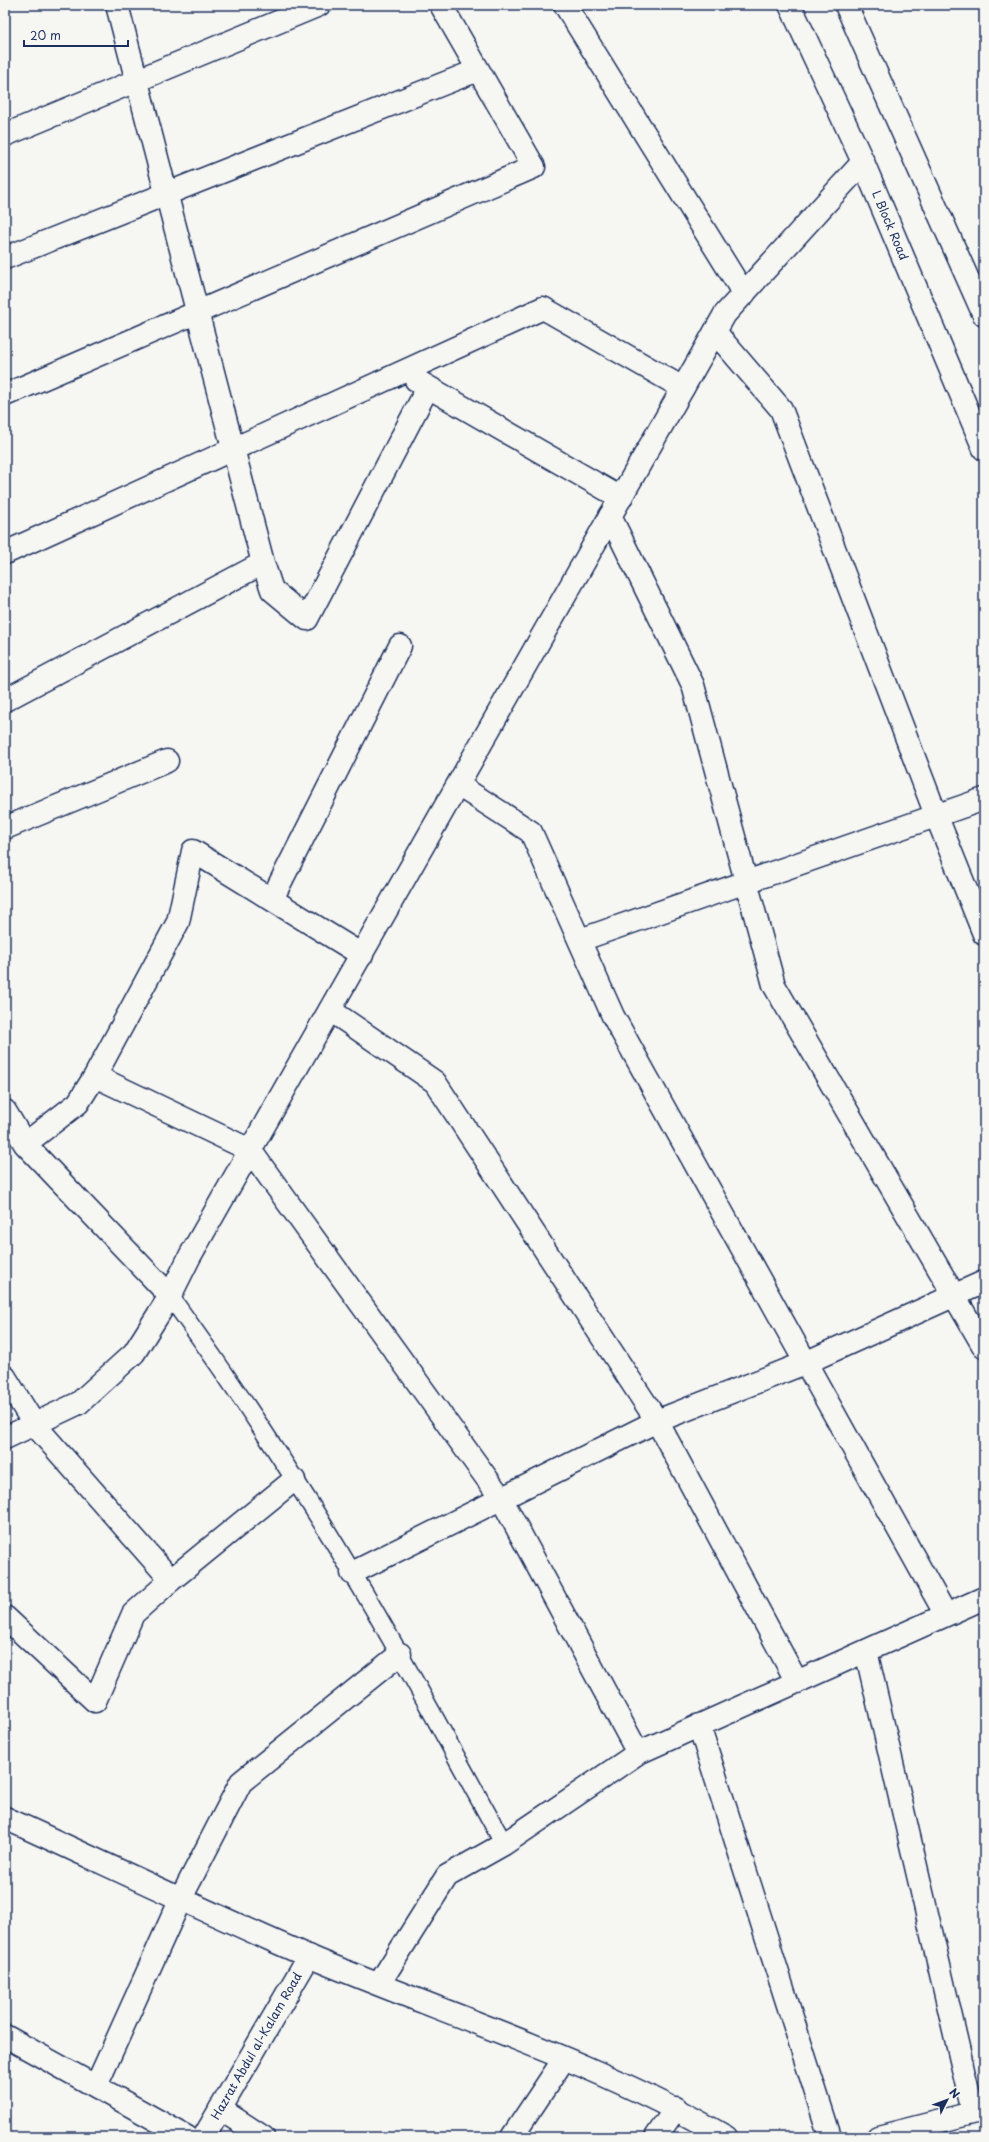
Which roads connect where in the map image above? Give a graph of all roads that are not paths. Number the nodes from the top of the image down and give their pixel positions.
1 (117, 5) edge
2 (319, 5) edge
3 (441, 5) edge
4 (565, 5) edge
5 (790, 5) edge
6 (846, 5) edge
7 (478, 70) junction
8 (137, 80) junction
9 (5, 135) edge
10 (863, 162) junction
11 (168, 193) junction
12 (5, 258) edge
13 (744, 294) junction
14 (198, 312) junction
15 (984, 315) edge
16 (716, 332) junction
17 (402, 372) junction
18 (428, 387) junction
19 (683, 388) junction
20 (5, 395) edge
21 (234, 448) junction
22 (984, 449) edge
23 (616, 507) junction
24 (5, 553) edge
25 (263, 564) junction
26 (400, 646) dead end
27 (5, 700) edge
28 (166, 761) dead end
29 (458, 785) junction
30 (984, 799) edge
31 (936, 815) junction
32 (5, 828) edge
33 (746, 882) junction
34 (272, 899) junction
35 (984, 934) edge
36 (580, 940) junction
37 (362, 955) junction
38 (330, 1010) junction
39 (95, 1076) junction
40 (5, 1111) edge
41 (25, 1144) junction
42 (250, 1150) junction
43 (984, 1282) edge
44 (170, 1296) junction
45 (954, 1296) junction
46 (984, 1347) edge
47 (805, 1364) junction
48 (5, 1377) edge
49 (657, 1421) junction
50 (34, 1424) junction
51 (5, 1438) edge
52 (294, 1480) junction
53 (501, 1498) junction
54 (352, 1573) junction
55 (171, 1580) junction
56 (984, 1598) edge
57 (946, 1615) junction
58 (5, 1617) edge
59 (866, 1651) junction
60 (400, 1654) junction
61 (797, 1682) junction
62 (699, 1725) junction
63 (638, 1753) junction
64 (5, 1818) edge
65 (504, 1844) junction
66 (181, 1898) junction
67 (309, 1956) junction
68 (380, 1984) junction
69 (5, 2036) edge
70 (564, 2059) junction
71 (96, 2086) junction
72 (676, 2108) junction
73 (220, 2109) junction
74 (978, 2111) edge
75 (187, 2137) edge
76 (204, 2137) edge
77 (263, 2137) edge
78 (512, 2137) edge
79 (656, 2137) edge
80 (726, 2137) edge
81 (830, 2137) edge
82 (878, 2137) edge

1 - 8 street
2 - 8 street
3 - 7 street
4 - 13 street
5 - 10 street, L Block Road
6 - 15 street
7 - 11 street
7 - 14 street
8 - 9 street
8 - 11 street
10 - 13 street
10 - 22 street, L Block Road
11 - 12 street
11 - 14 street
13 - 16 street
14 - 20 street
14 - 21 street
16 - 19 street
16 - 31 street
17 - 18 street
17 - 19 street
17 - 21 street
18 - 23 street
18 - 25 street
19 - 23 street
21 - 24 street
21 - 25 street
23 - 29 street
23 - 33 street
25 - 27 street
26 - 34 street
28 - 32 street
29 - 36 street
29 - 37 street
30 - 31 street
31 - 33 street
31 - 35 street
33 - 36 street
33 - 45 street
34 - 37 street
34 - 39 street
36 - 47 street
37 - 38 street
38 - 42 street
38 - 49 street
39 - 41 street
39 - 42 street
40 - 41 street
41 - 44 street
42 - 44 street
42 - 53 street
43 - 45 street
44 - 50 street
44 - 52 lane
45 - 46 street
45 - 47 street
47 - 49 street
47 - 57 street
48 - 50 street
49 - 53 street
49 - 61 street
50 - 51 street
50 - 55 street
52 - 54 lane
52 - 55 street
53 - 54 street
53 - 63 street
54 - 60 lane
55 - 58 street
56 - 57 street
57 - 59 street
59 - 61 street
59 - 74 street
60 - 65 lane
60 - 66 street
61 - 62 street
62 - 63 street
62 - 81 street
63 - 65 street
64 - 66 street
65 - 68 street
66 - 67 street
66 - 71 street
67 - 68 street
67 - 73 street, Hazrat Abdul al-Kalam Road
68 - 70 street
69 - 71 street
70 - 72 street
70 - 78 street
71 - 75 street
72 - 79 street
72 - 80 street
73 - 76 street, Hazrat Abdul al-Kalam Road
73 - 77 street
74 - 82 street

